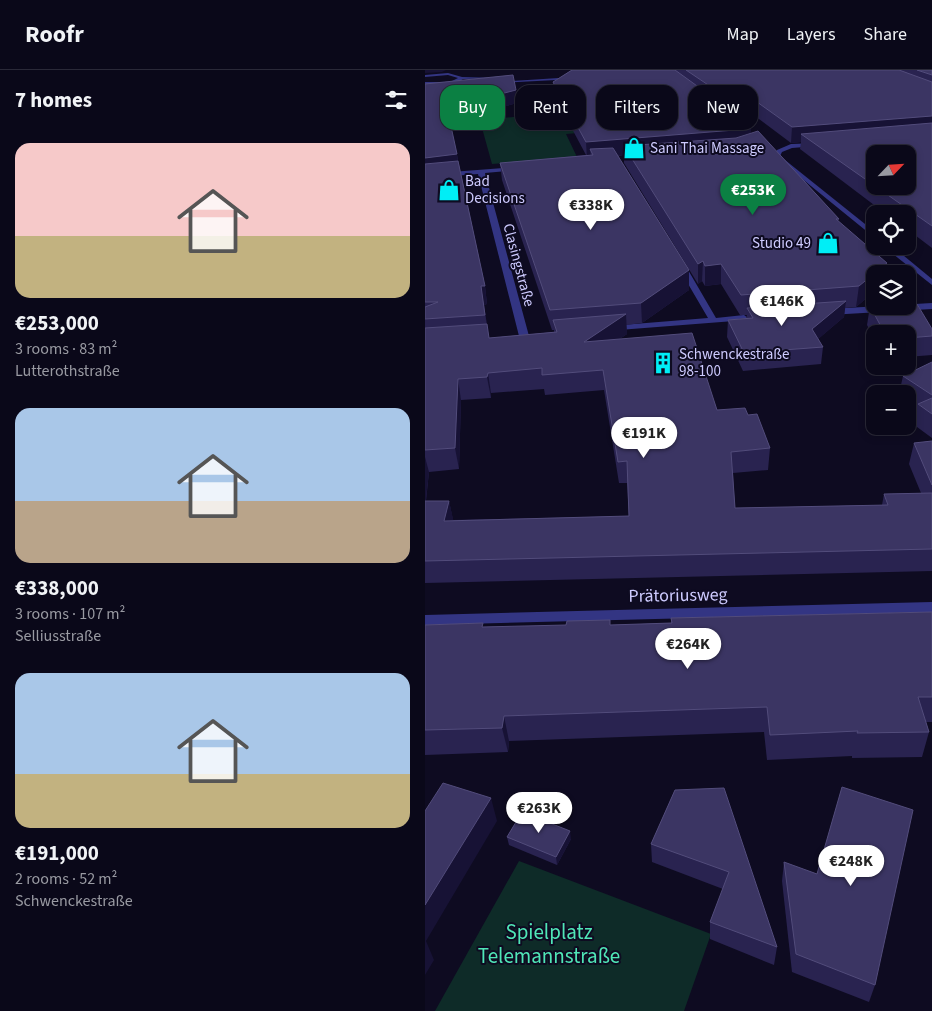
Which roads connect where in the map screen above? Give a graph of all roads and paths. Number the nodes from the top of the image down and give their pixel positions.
1 (440, 72) edge
2 (425, 76) edge
3 (583, 76) edge
4 (460, 80) junction
5 (426, 85) edge
6 (440, 85) edge
7 (441, 85) edge
8 (440, 86) edge
9 (432, 90) edge
10 (824, 143) edge
11 (527, 168) edge
12 (481, 172) junction
13 (425, 176) edge
14 (866, 229) edge
15 (898, 255) edge
16 (676, 257) edge
17 (932, 283) edge
18 (932, 306) edge
19 (814, 314) edge
20 (754, 318) edge
21 (714, 321) junction
22 (600, 330) edge
23 (514, 336) edge
24 (932, 607) edge
25 (425, 620) edge

1 - 2 street
1 - 4 street
3 - 4 street
4 - 7 street
5 - 6 street
8 - 9 street
10 - 14 street
11 - 12 street
12 - 13 street
12 - 23 street, Clasingstraße
15 - 17 street
16 - 21 street
18 - 19 street
20 - 21 street
21 - 22 street
24 - 25 street, Prätoriusweg

